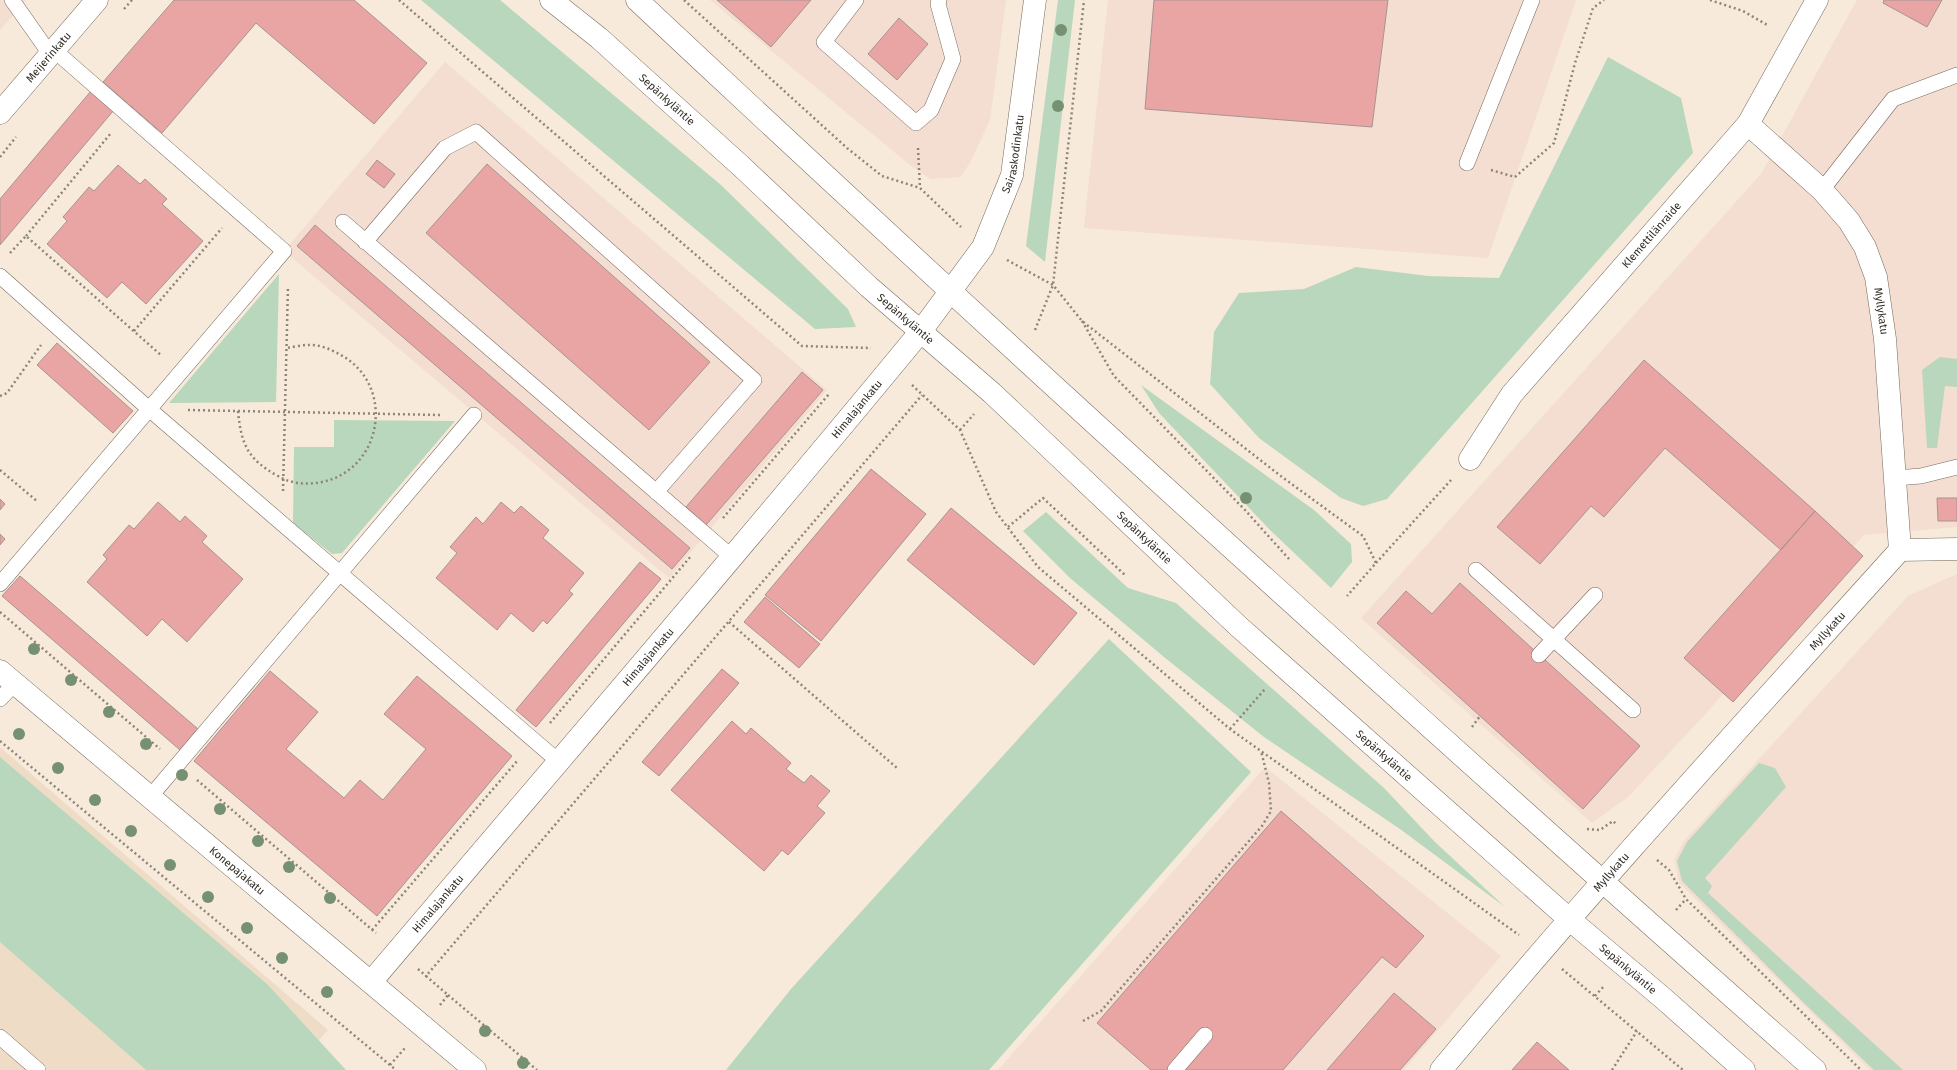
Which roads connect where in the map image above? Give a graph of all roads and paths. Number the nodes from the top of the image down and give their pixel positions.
1 (12, 0) edge
2 (97, 0) edge
3 (399, 0) edge
4 (551, 0) edge
5 (637, 0) edge
6 (684, 0) edge
7 (856, 0) edge
8 (939, 0) edge
9 (1035, 0) edge
10 (1084, 0) edge
11 (1532, 0) edge
12 (1604, 0) edge
13 (1710, 0) edge
14 (1817, 0) edge
15 (1794, 41) junction
16 (52, 52) junction
17 (1957, 75) edge
18 (0, 113) edge
19 (916, 123) junction
20 (1748, 124) junction
21 (115, 128) dead end
22 (1467, 163) joint
23 (920, 188) junction
24 (1822, 190) junction
25 (236, 210) junction
26 (343, 222) dead end
27 (26, 236) junction
28 (365, 242) junction
29 (983, 247) junction
30 (5, 259) dead end
31 (271, 266) junction
32 (0, 276) edge
33 (1053, 285) junction
34 (950, 293) junction
35 (1082, 321) junction
36 (55, 325) junction
37 (134, 331) junction
38 (922, 331) junction
39 (870, 347) junction
40 (287, 348) junction
41 (865, 353) dead end
42 (892, 367) junction
43 (181, 372) junction
44 (834, 388) dead end
45 (922, 395) junction
46 (0, 396) edge
47 (149, 409) junction
48 (238, 411) junction
49 (285, 412) junction
50 (377, 414) junction
51 (474, 415) joint
52 (1470, 459) joint
53 (1957, 467) edge
54 (0, 470) edge
55 (1895, 478) junction
56 (283, 479) junction
57 (656, 492) junction
58 (57, 517) junction
59 (283, 526) junction
60 (1008, 527) junction
61 (708, 536) junction
62 (1900, 550) junction
63 (1957, 550) edge
64 (733, 558) junction
65 (1292, 562) dead end
66 (1376, 563) junction
67 (1476, 570) dead end
68 (339, 574) junction
69 (1126, 576) dead end
70 (0, 584) edge
71 (1595, 595) dead end
72 (1347, 596) dead end
73 (0, 612) edge
74 (729, 622) junction
75 (1554, 640) junction
76 (1539, 655) dead end
77 (7, 677) edge
78 (1268, 686) dead end
79 (0, 699) edge
80 (1633, 710) dead end
81 (1480, 716) dead end
82 (1466, 722) dead end
83 (1472, 727) junction
84 (1230, 729) junction
85 (1477, 732) dead end
86 (0, 740) edge
87 (534, 741) junction
88 (1261, 751) junction
89 (558, 761) junction
90 (178, 764) junction
91 (897, 768) dead end
92 (150, 797) junction
93 (1584, 829) dead end
94 (1636, 843) junction
95 (1602, 881) junction
96 (1569, 919) junction
97 (372, 930) junction
98 (397, 951) junction
99 (1541, 951) junction
100 (426, 976) junction
101 (371, 982) junction
102 (448, 995) junction
103 (1083, 1021) dead end
104 (424, 1025) junction
105 (1637, 1031) junction
106 (1205, 1035) dead end
107 (0, 1037) edge
108 (390, 1065) junction
109 (38, 1070) edge
110 (396, 1070) edge
111 (475, 1070) edge
112 (537, 1070) edge
113 (1175, 1070) edge
114 (1441, 1070) edge
115 (1612, 1070) edge
116 (1683, 1070) edge
117 (1744, 1070) edge
118 (1815, 1070) edge
119 (1861, 1070) edge

1 - 16 lane
2 - 16 main road, Meijerinkatu
3 - 39 path
4 - 38 main road, Sepänkyläntie
5 - 34 main road
6 - 23 path
7 - 19 lane
8 - 19 lane
9 - 29 main road, Sairaskodinkatu
10 - 33 path
11 - 22 lane
12 - 22 path
13 - 15 path
14 - 15 main road, Klemettilänraide
15 - 20 main road, Klemettilänraide
16 - 18 main road, Meijerinkatu
16 - 25 lane
17 - 24 lane
19 - 23 path
20 - 24 main road, Myllykatu
20 - 52 main road, Klemettilänraide
21 - 27 path
23 - 29 path
24 - 55 main road, Myllykatu
25 - 31 lane
25 - 37 path
26 - 28 lane
27 - 30 path
27 - 37 path
28 - 57 lane
28 - 57 lane
29 - 33 path
29 - 34 main road, Sairaskodinkatu
31 - 40 path
31 - 43 lane
32 - 36 lane
33 - 35 path
34 - 38 main road, Sairaskodinkatu
34 - 95 main road
35 - 65 path
35 - 66 path
36 - 46 path
36 - 47 lane
37 - 43 path
38 - 42 main road, Himalajankatu
38 - 96 main road, Sepänkyläntie
39 - 41 path
39 - 42 path
40 - 49 path
40 - 50 path
42 - 45 path
42 - 64 main road, Himalajankatu
43 - 47 lane
44 - 61 path
45 - 60 path
45 - 74 path
47 - 48 path
47 - 58 lane
47 - 59 lane
48 - 49 path
48 - 56 path
49 - 50 path
49 - 56 path
50 - 51 path
50 - 56 path
51 - 68 lane
52 - 66 path
53 - 55 lane
54 - 58 path
55 - 62 main road, Myllykatu
56 - 59 path
57 - 61 lane
58 - 70 lane
59 - 68 lane
60 - 69 path
60 - 84 path
61 - 64 lane
61 - 87 path
62 - 63 main road
62 - 94 main road, Myllykatu
64 - 89 main road, Himalajankatu
66 - 72 path
67 - 75 lane
68 - 87 lane
68 - 90 lane
71 - 75 lane
73 - 90 path
74 - 91 path
74 - 100 path
75 - 76 lane
75 - 80 lane
77 - 79 lane
77 - 92 main road, Konepajakatu
78 - 84 path
81 - 83 path
82 - 83 path
83 - 85 path
84 - 88 path
86 - 108 path
87 - 89 lane
87 - 97 path
88 - 99 path
88 - 103 path
89 - 98 main road, Himalajankatu
90 - 92 lane
90 - 97 path
92 - 101 main road, Konepajakatu
93 - 94 path
94 - 95 main road, Myllykatu
94 - 119 path
95 - 96 main road, Myllykatu
95 - 118 main road
96 - 99 main road, Myllykatu
96 - 117 main road, Sepänkyläntie
97 - 98 path
98 - 100 path
98 - 101 main road, Himalajankatu
99 - 105 path
99 - 114 main road, Myllykatu
100 - 102 path
101 - 104 main road, Konepajakatu
102 - 104 path
102 - 112 path
104 - 108 path
104 - 111 main road, Konepajakatu
105 - 115 path
105 - 116 path
106 - 113 lane
107 - 109 lane
108 - 110 path

